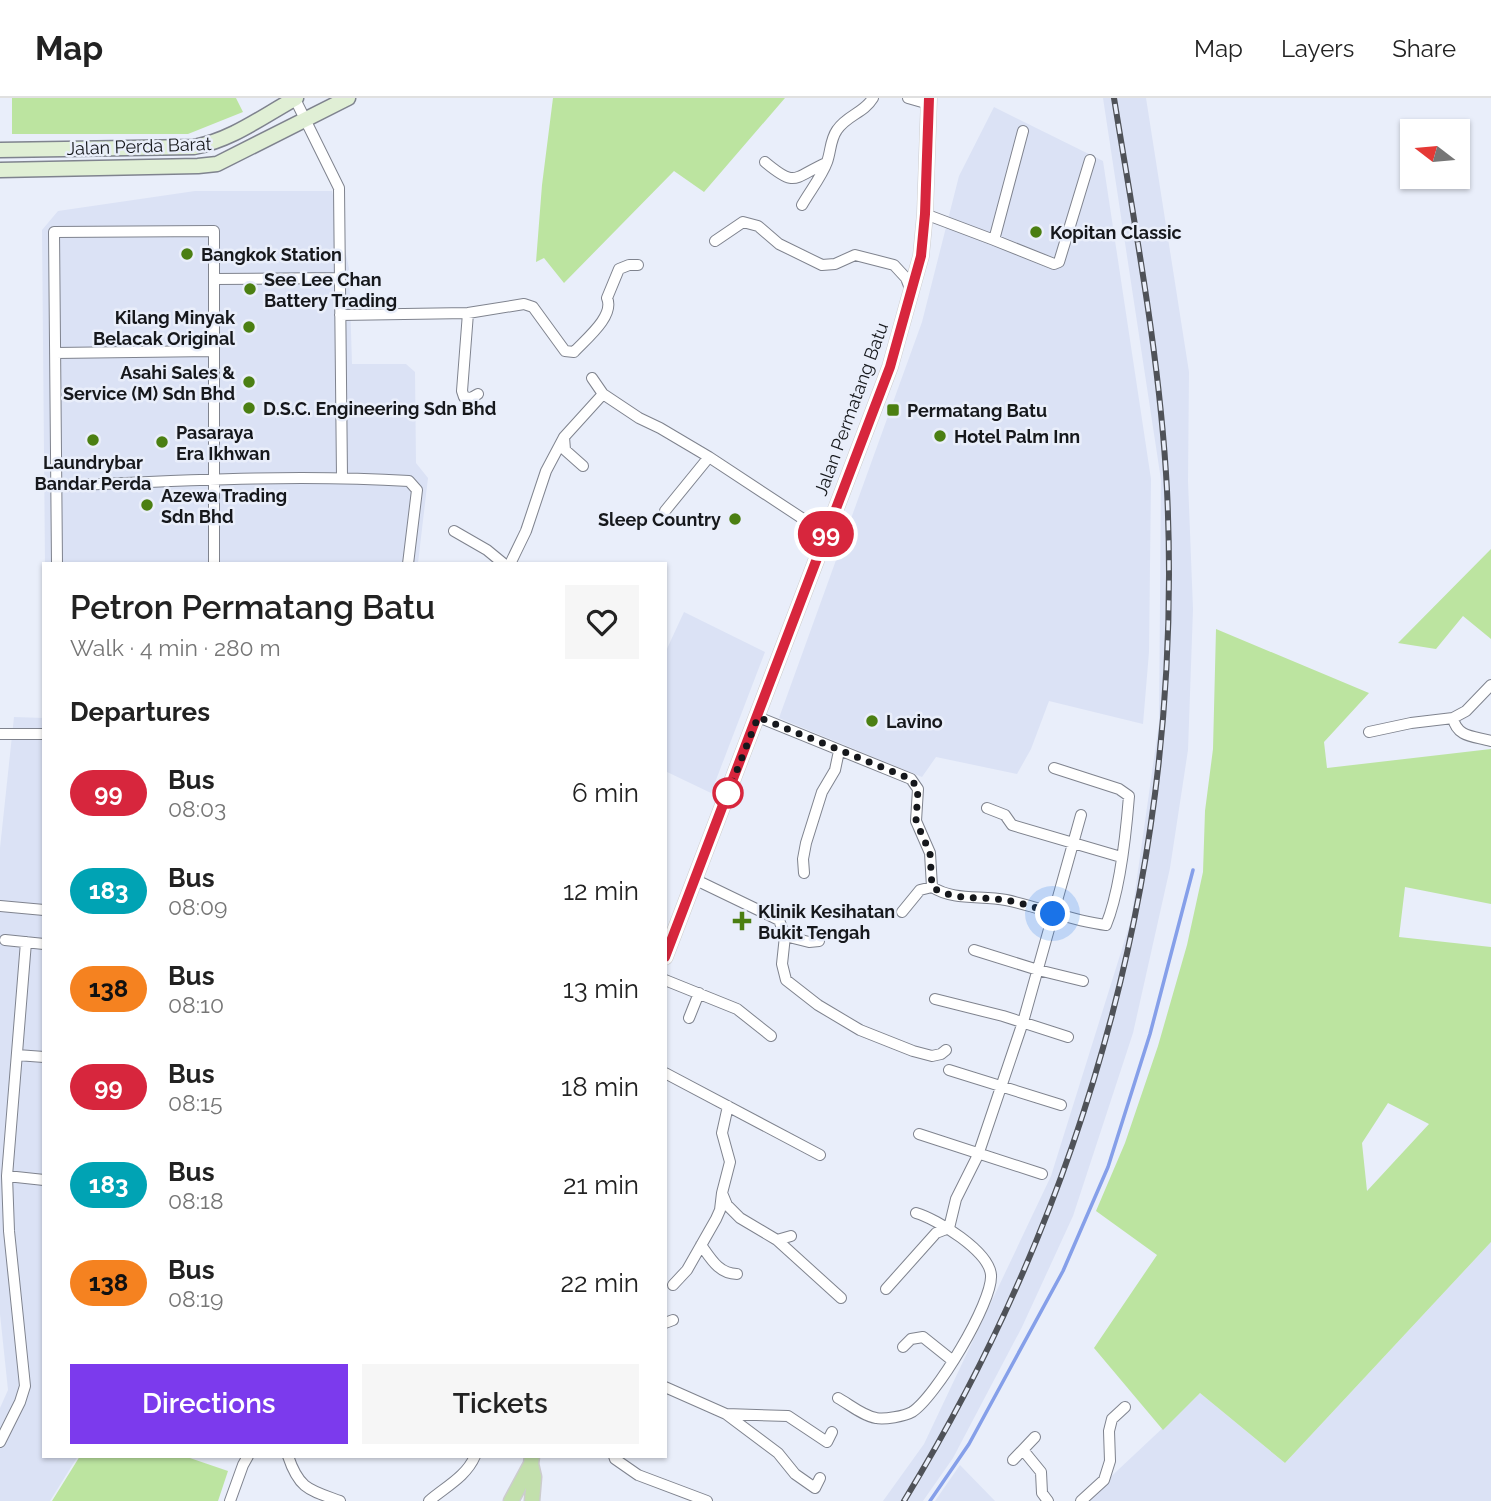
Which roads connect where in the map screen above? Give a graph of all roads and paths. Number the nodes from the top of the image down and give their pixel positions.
1 (296, 98) edge
2 (348, 98) edge
3 (873, 98) edge
4 (908, 98) edge
5 (929, 101) edge
6 (306, 120) junction
7 (1023, 131) dead end
8 (0, 150) edge
9 (1090, 160) dead end
10 (765, 162) dead end
11 (827, 162) junction
12 (0, 170) edge
13 (802, 205) dead end
14 (925, 214) junction
15 (994, 240) junction
16 (715, 241) dead end
17 (638, 265) dead end
18 (340, 278) junction
19 (214, 279) junction
20 (912, 295) junction
21 (468, 313) junction
22 (340, 315) junction
23 (213, 351) junction
24 (55, 353) junction
25 (592, 378) dead end
26 (478, 394) dead end
27 (603, 394) junction
28 (564, 437) junction
29 (709, 457) junction
30 (583, 466) dead end
31 (342, 477) junction
32 (214, 480) junction
33 (56, 486) junction
34 (665, 511) dead end
35 (454, 531) dead end
36 (826, 534) junction
37 (57, 562) edge
38 (214, 562) edge
39 (408, 562) edge
40 (504, 562) edge
41 (508, 562) edge
42 (1491, 685) edge
43 (758, 717) junction
44 (1453, 718) junction
45 (1369, 732) dead end
46 (0, 734) edge
47 (42, 734) edge
48 (1491, 741) edge
49 (839, 751) junction
50 (1054, 768) dead end
51 (988, 808) dead end
52 (1081, 815) dead end
53 (1073, 843) junction
54 (1121, 857) junction
55 (804, 873) dead end
56 (694, 879) junction
57 (932, 887) junction
58 (0, 906) edge
59 (42, 911) edge
60 (902, 912) dead end
61 (1053, 914) junction
62 (785, 936) junction
63 (5, 940) dead end
64 (819, 941) dead end
65 (26, 942) junction
66 (42, 944) edge
67 (974, 950) dead end
68 (667, 952) edge
69 (1038, 970) junction
70 (667, 981) edge
71 (1083, 981) dead end
72 (699, 993) junction
73 (935, 999) dead end
74 (689, 1017) dead end
75 (1023, 1022) junction
76 (771, 1036) dead end
77 (1069, 1037) dead end
78 (946, 1050) dead end
79 (17, 1055) junction
80 (42, 1057) edge
81 (949, 1069) dead end
82 (667, 1074) edge
83 (1002, 1085) junction
84 (1061, 1105) dead end
85 (728, 1106) junction
86 (919, 1134) dead end
87 (820, 1155) dead end
88 (978, 1155) junction
89 (1042, 1174) dead end
90 (7, 1176) junction
91 (42, 1180) edge
92 (722, 1193) junction
93 (916, 1213) dead end
94 (948, 1228) junction
95 (791, 1236) dead end
96 (776, 1240) junction
97 (701, 1245) junction
98 (737, 1274) dead end
99 (673, 1285) dead end
100 (886, 1289) dead end
101 (841, 1298) dead end
102 (903, 1347) dead end
103 (953, 1361) junction
104 (667, 1391) edge
105 (838, 1398) dead end
106 (1125, 1407) dead end
107 (726, 1414) junction
108 (832, 1432) dead end
109 (1035, 1437) dead end
110 (0, 1442) edge
111 (1023, 1450) junction
112 (247, 1458) edge
113 (290, 1458) edge
114 (474, 1458) edge
115 (615, 1458) edge
116 (531, 1460) edge
117 (1013, 1460) dead end
118 (820, 1478) dead end
119 (230, 1501) edge
120 (340, 1501) edge
121 (429, 1501) edge
122 (511, 1501) edge
123 (532, 1501) edge
124 (707, 1501) edge
125 (1048, 1501) edge
126 (1081, 1501) edge

1 - 6 street
1 - 8 street, Jalan Perda Barat
2 - 6 street, Jalan Perda Barat
3 - 11 street
4 - 5 street
5 - 14 main road, Jalan Permatang Batu
6 - 12 street, Jalan Perda Barat
6 - 18 street
7 - 15 street
9 - 15 street
10 - 11 street
11 - 13 street
14 - 15 street
14 - 20 main road, Jalan Permatang Batu
16 - 20 street
17 - 21 street
18 - 19 street
18 - 22 street
19 - 23 street
19 - 24 street
20 - 36 main road, Jalan Permatang Batu
21 - 22 street
21 - 26 street
22 - 31 street
23 - 24 street
23 - 32 street
24 - 33 street
25 - 27 street
27 - 28 street
27 - 29 street
28 - 30 street
28 - 41 street
29 - 34 street
29 - 36 street
31 - 32 street
31 - 39 street
32 - 33 street
32 - 38 street
33 - 37 street
35 - 40 street
36 - 43 main road, Jalan Permatang Batu
42 - 44 street
43 - 49 street
43 - 56 main road, Jalan Permatang Batu
44 - 45 street
44 - 48 street
46 - 47 street
49 - 55 street
49 - 57 street
50 - 54 street
51 - 53 street
52 - 53 street
53 - 54 street
53 - 61 street
54 - 61 street
56 - 62 street
56 - 68 main road, Jalan Permatang Batu
57 - 60 street
57 - 61 street
58 - 59 street
61 - 69 street
62 - 64 street
62 - 78 street
63 - 65 street
65 - 66 street
65 - 79 street
67 - 69 street
69 - 71 street
69 - 75 street
70 - 72 street
72 - 74 street
72 - 76 street
73 - 75 street
75 - 77 street
75 - 83 street
79 - 80 street
79 - 90 street
81 - 83 street
82 - 85 street
83 - 84 street
83 - 88 street
85 - 87 street
85 - 92 street
86 - 88 street
88 - 89 street
88 - 94 street
90 - 91 street
90 - 110 street
92 - 96 street
92 - 97 street
93 - 94 street
94 - 100 street
94 - 103 street
95 - 96 street
96 - 101 street
97 - 98 street
97 - 99 street
102 - 103 street
103 - 105 street
104 - 107 street
106 - 126 street
107 - 108 street
107 - 118 street
109 - 111 street
111 - 117 street
111 - 125 street
112 - 119 street
113 - 120 street
114 - 121 street
115 - 124 street
116 - 122 main road
116 - 123 main road

